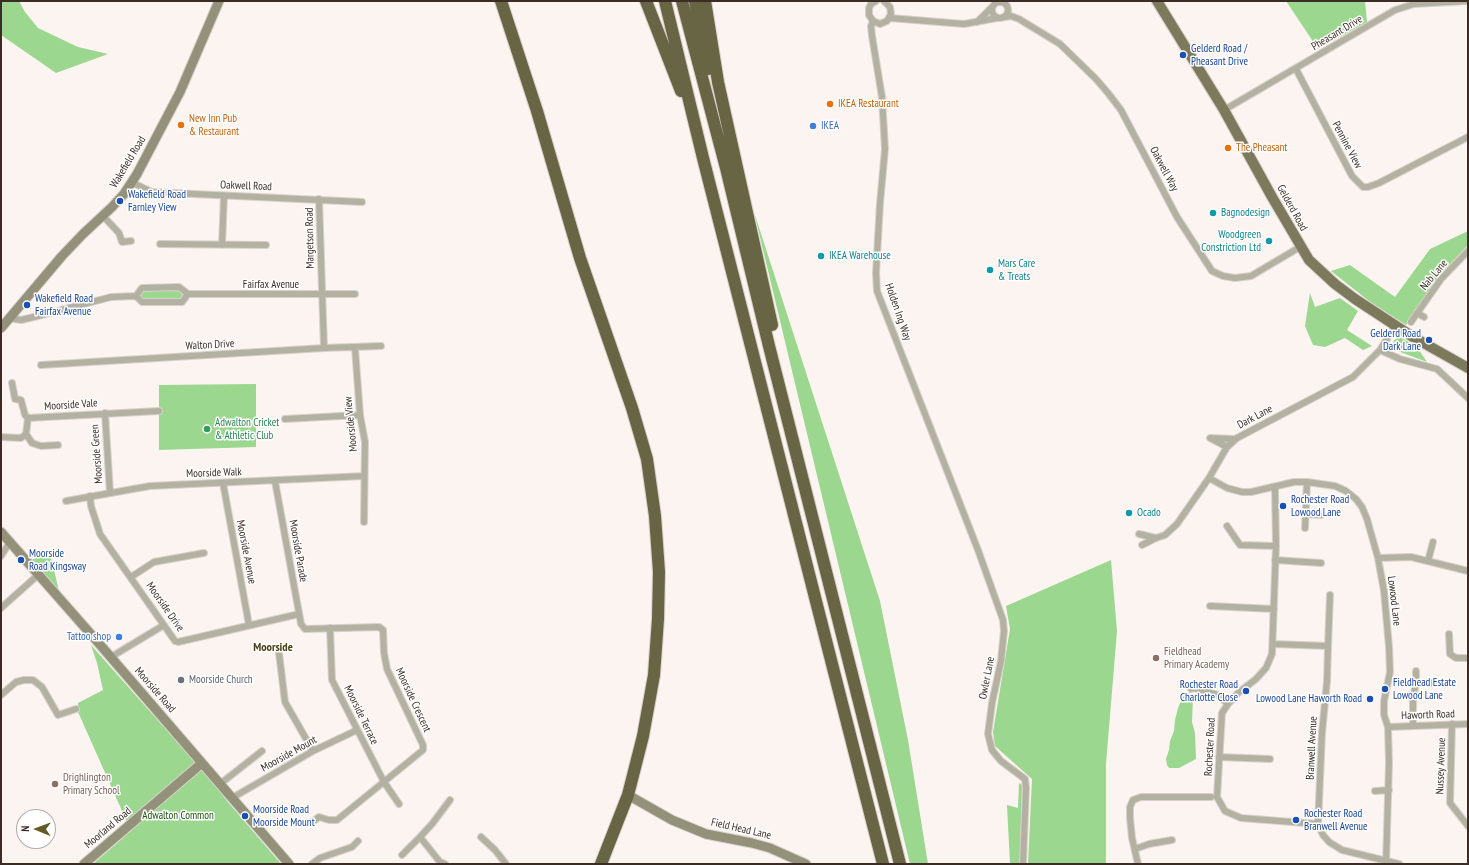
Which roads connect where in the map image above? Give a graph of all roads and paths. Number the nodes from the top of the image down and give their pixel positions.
1 (219, 1) edge
2 (501, 1) edge
3 (646, 1) edge
4 (665, 1) edge
5 (682, 1) edge
6 (695, 1) edge
7 (705, 1) edge
8 (884, 1) edge
9 (998, 1) edge
10 (1157, 1) edge
11 (1464, 1) edge
12 (873, 2) edge
13 (1007, 4) edge
14 (992, 7) junction
15 (891, 10) junction
16 (1005, 17) junction
17 (890, 18) junction
18 (997, 18) junction
19 (1019, 19) junction
20 (910, 20) junction
21 (873, 22) junction
22 (978, 22) junction
23 (880, 24) junction
24 (872, 36) junction
25 (1296, 70) junction
26 (1224, 110) junction
27 (697, 132) junction
28 (1468, 138) edge
29 (726, 168) junction
30 (132, 182) junction
31 (224, 196) junction
32 (319, 199) junction
33 (362, 202) dead end
34 (103, 216) junction
35 (131, 241) dead end
36 (160, 244) dead end
37 (222, 245) junction
38 (266, 246) dead end
39 (1300, 247) junction
40 (1468, 251) edge
41 (188, 294) junction
42 (322, 294) junction
43 (355, 294) dead end
44 (136, 296) junction
45 (1417, 313) junction
46 (1424, 317) dead end
47 (10, 318) junction
48 (1411, 322) dead end
49 (1395, 326) junction
50 (1, 328) edge
51 (381, 346) dead end
52 (324, 348) junction
53 (355, 348) junction
54 (1380, 350) junction
55 (41, 365) dead end
56 (1468, 368) edge
57 (12, 383) dead end
58 (1468, 398) edge
59 (159, 411) dead end
60 (105, 413) junction
61 (360, 415) junction
62 (28, 418) junction
63 (285, 419) dead end
64 (26, 434) junction
65 (1, 437) edge
66 (1235, 440) junction
67 (58, 444) dead end
68 (1227, 447) junction
69 (798, 460) junction
70 (364, 476) junction
71 (1209, 478) junction
72 (275, 480) junction
73 (1307, 482) junction
74 (223, 483) junction
75 (1275, 487) junction
76 (954, 490) joint
77 (110, 493) junction
78 (90, 496) junction
79 (66, 501) dead end
80 (1305, 514) junction
81 (1322, 515) dead end
82 (364, 522) dead end
83 (1227, 526) dead end
84 (1305, 528) dead end
85 (1, 532) edge
86 (1139, 534) dead end
87 (1156, 538) junction
88 (10, 542) junction
89 (1433, 542) dead end
90 (1142, 545) dead end
91 (1276, 546) junction
92 (204, 553) dead end
93 (1, 556) edge
94 (1378, 558) junction
95 (1275, 560) junction
96 (1428, 561) junction
97 (1321, 563) dead end
98 (1468, 571) edge
99 (38, 575) junction
100 (131, 577) junction
101 (1330, 595) dead end
102 (1210, 606) dead end
103 (1, 608) edge
104 (1274, 609) junction
105 (299, 614) junction
106 (249, 624) junction
107 (301, 624) joint
108 (164, 625) junction
109 (330, 628) junction
110 (1449, 634) dead end
111 (1273, 644) junction
112 (1328, 646) junction
113 (278, 653) dead end
114 (111, 657) junction
115 (1468, 658) edge
116 (1416, 671) dead end
117 (1416, 683) junction
118 (1433, 683) dead end
119 (1191, 688) dead end
120 (1, 695) edge
121 (1228, 704) junction
122 (76, 709) dead end
123 (1452, 724) junction
124 (1468, 724) edge
125 (1413, 726) junction
126 (1388, 727) junction
127 (357, 730) junction
128 (313, 751) junction
129 (262, 752) dead end
130 (1219, 757) junction
131 (1270, 759) dead end
132 (202, 764) junction
133 (384, 782) junction
134 (220, 784) junction
135 (1389, 790) junction
136 (1375, 791) dead end
137 (628, 795) junction
138 (1210, 797) dead end
139 (232, 798) junction
140 (450, 800) dead end
141 (398, 804) dead end
142 (312, 822) dead end
143 (1318, 824) junction
144 (1468, 826) edge
145 (420, 837) junction
146 (481, 837) dead end
147 (1172, 840) dead end
148 (358, 841) dead end
149 (1135, 849) junction
150 (402, 855) dead end
151 (1386, 863) edge
152 (84, 864) edge
153 (289, 864) edge
154 (312, 864) edge
155 (444, 864) edge
156 (506, 864) edge
157 (601, 864) edge
158 (806, 864) edge
159 (883, 864) edge
160 (900, 864) edge
161 (1023, 864) edge
162 (1138, 864) edge
163 (1399, 864) edge

1 - 30 street, Wakefield Road
2 - 137 highway
3 - 27 highway
4 - 27 highway
5 - 29 highway
6 - 29 highway
7 - 69 highway
8 - 15 street
9 - 13 street
9 - 14 street
10 - 26 main road, Gelderd Road
11 - 25 street, Pheasant Drive
12 - 21 street, Holden Ing Way
13 - 16 street
13 - 19 street, Oakwell Way
14 - 18 street
14 - 22 street
15 - 17 street
15 - 20 street
16 - 18 street
16 - 19 street, Oakwell Way
17 - 20 street
17 - 23 street
18 - 22 street
19 - 39 street, Oakwell Way
20 - 22 street
21 - 23 street
21 - 24 street, Holden Ing Way
23 - 24 street
24 - 76 street, Holden Ing Way
25 - 26 street, Pheasant Drive
25 - 28 street, Pennine View
26 - 39 main road, Gelderd Road
27 - 159 highway
29 - 69 highway
30 - 31 street, Oakwell Road
30 - 34 street, Wakefield Road
31 - 32 street, Oakwell Road
31 - 37 street
32 - 33 street, Oakwell Road
32 - 42 street, Margetson Road
34 - 35 street
34 - 47 street, Wakefield Road
36 - 37 street
37 - 38 street
39 - 49 main road, Gelderd Road
40 - 45 street, Nab Lane
41 - 42 street, Fairfax Avenue
41 - 44 street, Fairfax Avenue
41 - 44 street, Fairfax Avenue
42 - 43 street, Fairfax Avenue
42 - 52 street, Margetson Road
44 - 47 street, Fairfax Avenue
45 - 46 street
45 - 48 street, Nab Lane
47 - 50 street, Wakefield Road
49 - 54 street, Dark Lane
49 - 56 main road, Gelderd Road
51 - 53 street, Walton Drive
52 - 53 street, Walton Drive
52 - 55 street, Walton Drive
53 - 61 street, Moorside View
54 - 58 street
54 - 66 street, Dark Lane
57 - 62 street
59 - 60 street, Moorside Vale
60 - 62 street, Moorside Vale
60 - 77 street, Moorside Green
61 - 63 street
61 - 70 street, Moorside View
62 - 64 street
64 - 65 street
64 - 67 street
66 - 68 street, Dark Lane
66 - 68 street
68 - 71 street, Dark Lane
69 - 160 highway
70 - 72 street, Moorside Walk
70 - 82 street, Moorside View
71 - 75 street, Lowood Lane
71 - 87 street, Dark Lane
72 - 74 street, Moorside Walk
72 - 105 street, Moorside Parade
73 - 75 street, Lowood Lane
73 - 80 street
73 - 94 street, Lowood Lane
74 - 77 street, Moorside Walk
74 - 106 street, Moorside Avenue
75 - 91 street, Rochester Road
76 - 161 street, Owler Lane
77 - 78 street, Moorside Walk
78 - 79 street, Moorside Walk
78 - 100 street, Moorside Drive
80 - 81 street
80 - 84 street
83 - 91 street
85 - 88 street, Moorside Road
86 - 87 street
87 - 90 street, Dark Lane
88 - 93 street
88 - 99 street, Moorside Road
89 - 96 street
91 - 95 street, Rochester Road
92 - 100 street
94 - 96 street
94 - 126 street, Lowood Lane
95 - 97 street
95 - 104 street, Rochester Road
96 - 98 street
99 - 103 street
99 - 114 street, Moorside Road
100 - 108 street, Moorside Drive
101 - 112 street, Branwell Avenue
102 - 104 street
104 - 111 street, Rochester Road
105 - 106 street, Moorside Drive
105 - 107 street, Moorside Parade
106 - 108 street, Moorside Drive
107 - 109 street, Moorside Crescent
108 - 114 street
109 - 127 street, Moorside Terrace
109 - 133 street, Moorside Crescent
110 - 115 street
111 - 112 street
111 - 121 street, Rochester Road
112 - 143 street, Branwell Avenue
113 - 128 street
114 - 132 street, Moorside Road
116 - 117 street
117 - 118 street
117 - 125 street
119 - 121 street
120 - 122 street
121 - 130 street, Rochester Road
123 - 124 street, Haworth Road
123 - 125 street, Haworth Road
123 - 144 street, Nussey Avenue
125 - 126 street, Haworth Road
126 - 135 street, Lowood Lane
127 - 128 street, Moorside Mount
127 - 133 street, Moorside Terrace
128 - 139 street, Moorside Mount
129 - 134 street
130 - 131 street
130 - 143 street, Rochester Road
132 - 134 street, Moorside Road
132 - 152 street, Moorland Road
133 - 141 street, Moorside Terrace
133 - 142 street, Moorside Crescent
134 - 139 street, Moorside Road
135 - 136 street
135 - 151 street, Lowood Lane
137 - 157 highway
137 - 158 street, Field Head Lane
138 - 149 street
139 - 153 street, Moorside Road
140 - 145 street
143 - 151 street
145 - 150 street
145 - 155 street
146 - 156 street
147 - 149 street
148 - 154 street
149 - 162 street
151 - 163 street

